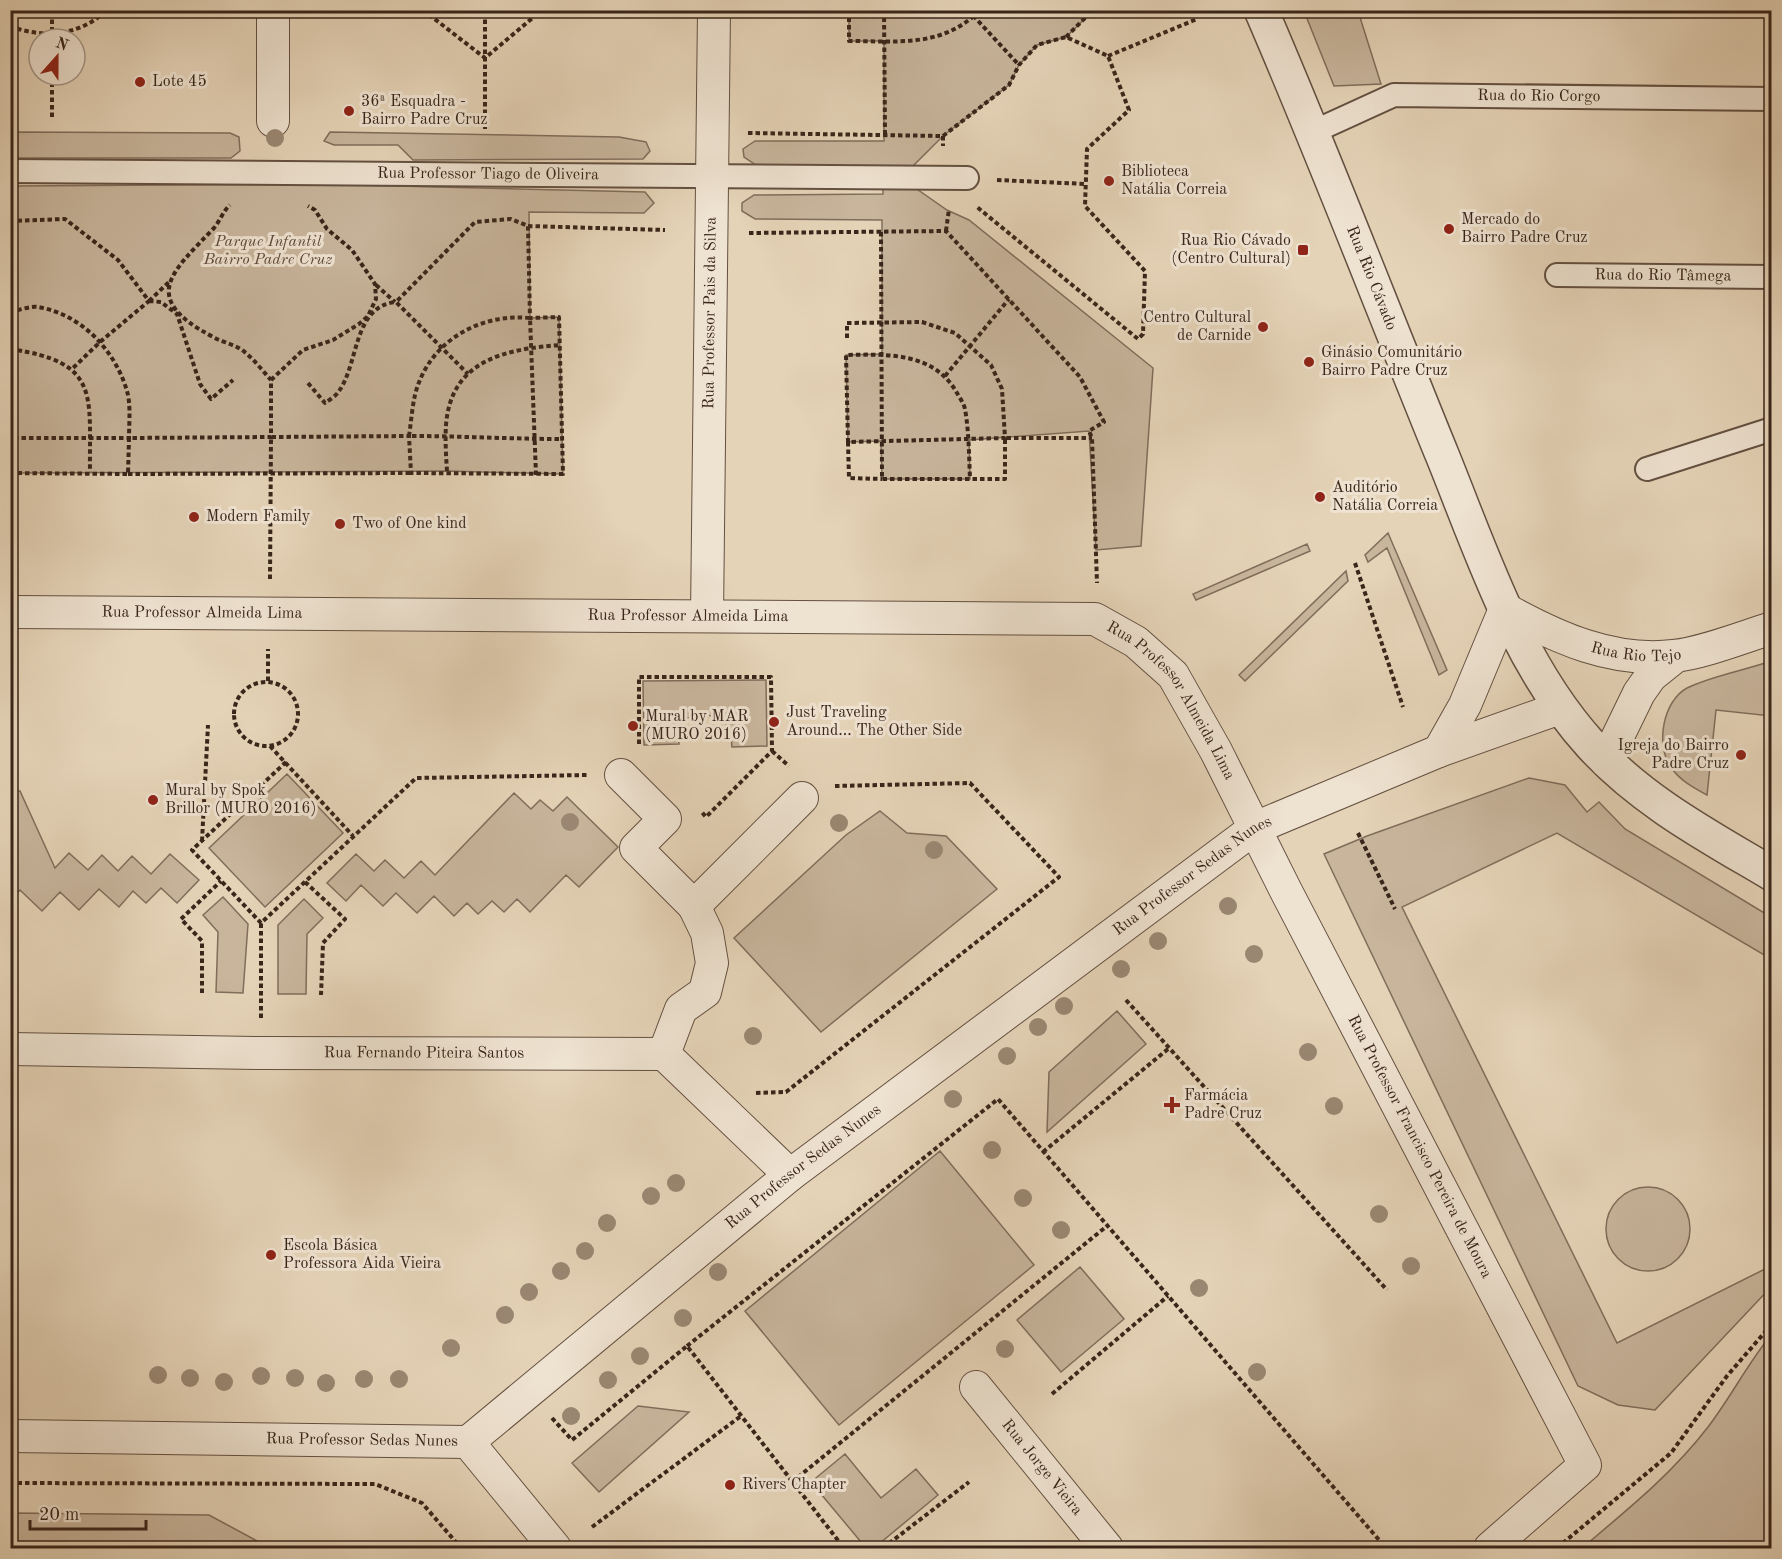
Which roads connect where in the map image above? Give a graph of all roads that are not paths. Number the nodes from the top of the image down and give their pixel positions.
1 (273, 10) edge
2 (714, 10) edge
3 (1262, 10) edge
4 (1772, 99) edge
5 (273, 122) dead end
6 (1314, 132) junction
7 (10, 171) edge
8 (713, 176) junction
9 (967, 188) road end
10 (1557, 275) dead end
11 (1772, 277) edge
12 (1772, 429) edge
13 (1647, 469) dead end
14 (1504, 609) junction
15 (10, 612) edge
16 (707, 616) junction
17 (1772, 628) edge
18 (1676, 656) junction
19 (1560, 708) junction
20 (1439, 751) junction
21 (1606, 761) junction
22 (621, 775) road end
23 (807, 785) road end
24 (1255, 828) junction
25 (1772, 874) edge
26 (694, 906) junction
27 (10, 1049) edge
28 (664, 1054) junction
29 (790, 1175) junction
30 (976, 1387) dead end
31 (10, 1436) edge
32 (468, 1442) junction
33 (555, 1548) edge
34 (1107, 1548) edge
35 (1490, 1548) edge

1 - 5 street
2 - 8 street, Rua Professor Pais da Silva
3 - 6 street, Rua Rio Cávado
4 - 6 street, Rua do Rio Corgo
6 - 14 street, Rua Rio Cávado
7 - 8 street, Rua Professor Tiago de Oliveira
8 - 9 street, Rua Professor Tiago de Oliveira
8 - 16 street, Rua Professor Pais da Silva
10 - 11 street, Rua do Rio Tâmega
12 - 13 street
14 - 18 street, Rua Rio Tejo
14 - 19 street, Rua Rio Cávado
14 - 20 street
15 - 16 street, Rua Professor Almeida Lima
16 - 24 street, Rua Professor Almeida Lima
17 - 18 street, Rua Rio Tejo
18 - 21 street
19 - 20 street, Rua Professor Sedas Nunes
19 - 21 street, Rua Rio Cávado
20 - 24 street, Rua Professor Sedas Nunes
21 - 25 street, Rua Rio Cávado
22 - 26 street
23 - 26 street
24 - 29 street, Rua Professor Sedas Nunes
24 - 35 street, Rua Professor Francisco Pereira de Moura
26 - 28 street
27 - 28 street, Rua Fernando Piteira Santos
28 - 29 street
29 - 32 street, Rua Professor Sedas Nunes
30 - 34 street, Rua Jorge Vieira
31 - 32 street, Rua Professor Sedas Nunes
32 - 33 street

